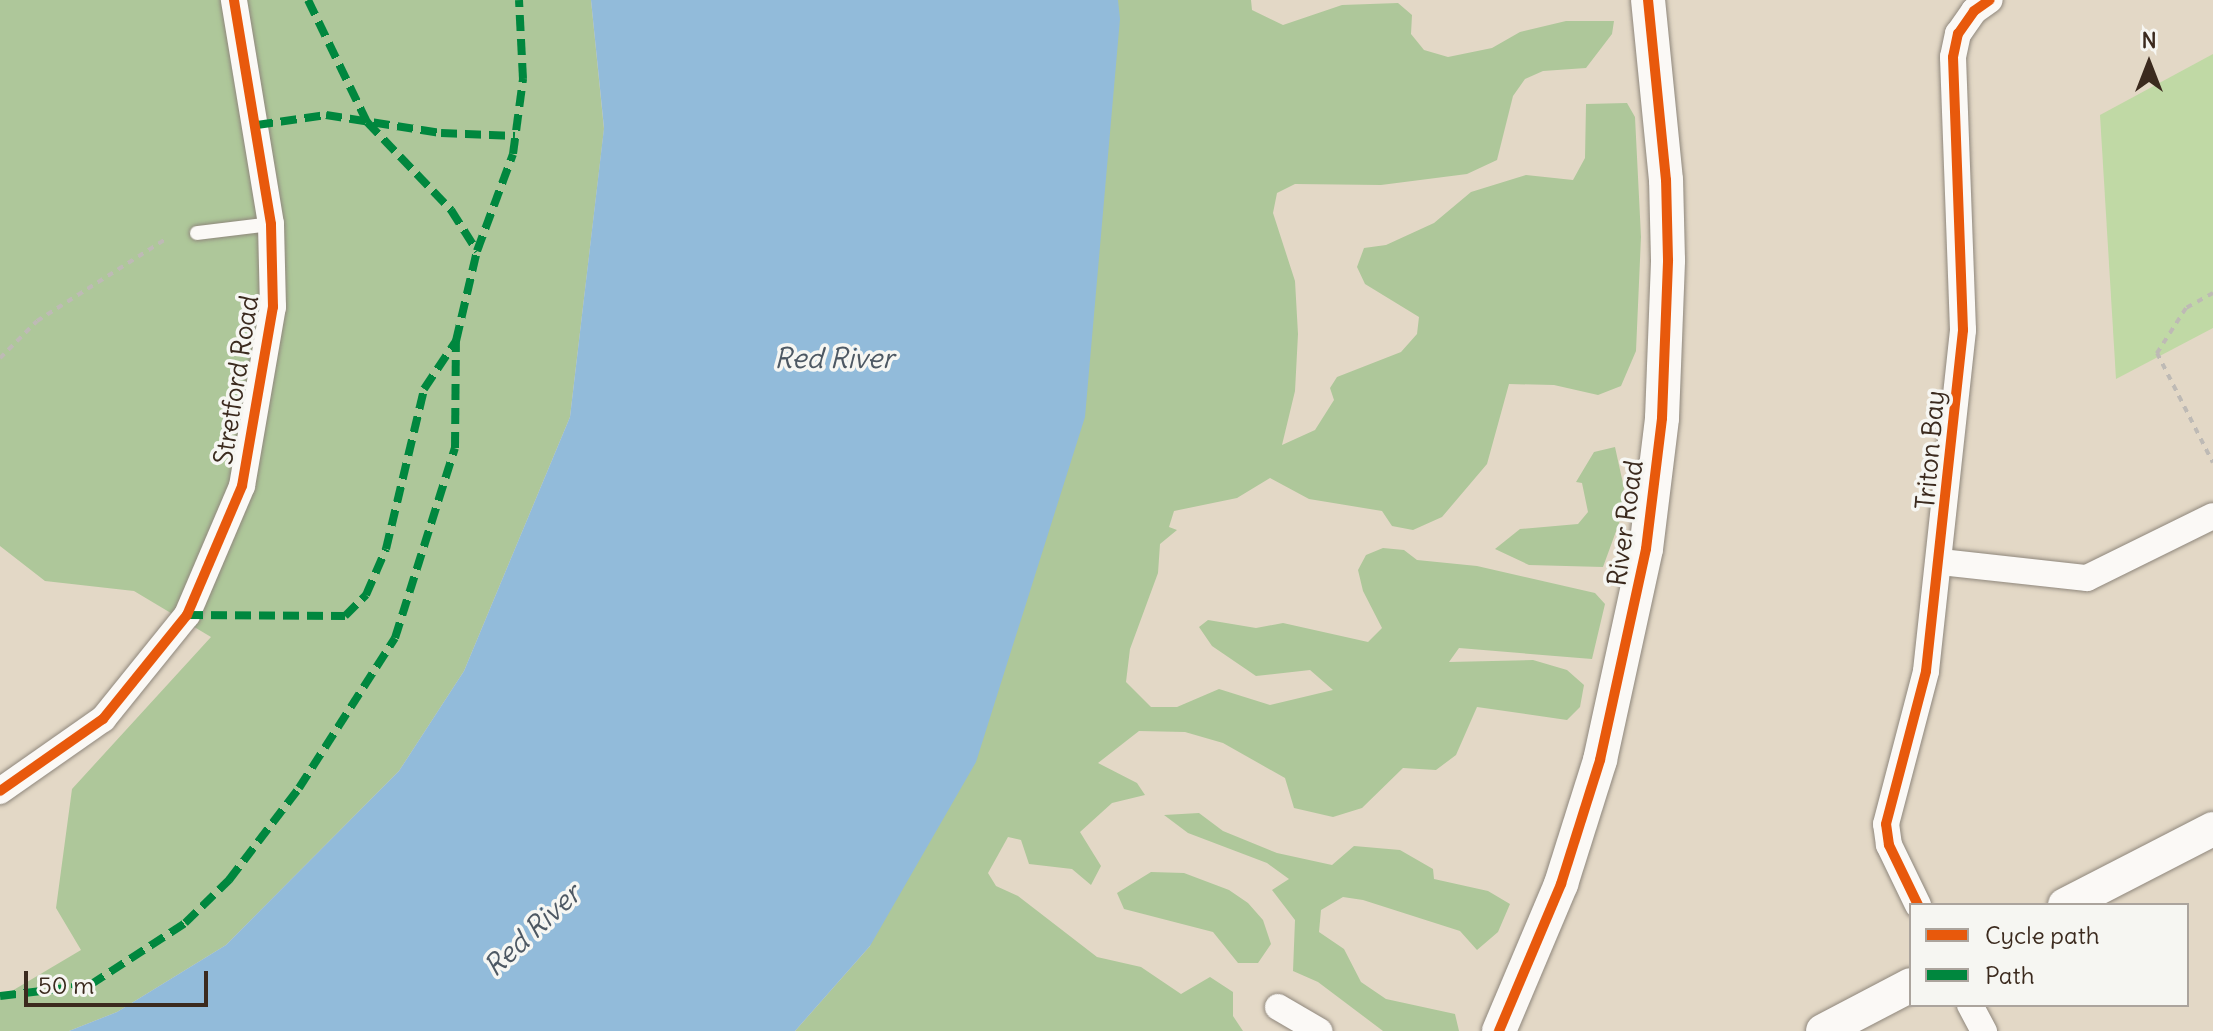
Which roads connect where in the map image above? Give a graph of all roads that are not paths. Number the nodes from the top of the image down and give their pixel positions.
1 (234, 0) edge
2 (1648, 0) edge
3 (1990, 0) edge
4 (271, 224) junction
5 (197, 233) dead end
6 (2213, 516) edge
7 (1941, 562) junction
8 (0, 791) edge
9 (2213, 829) edge
10 (1917, 903) edge
11 (2069, 903) edge
12 (1909, 986) edge
13 (1278, 1007) dead end
14 (1971, 1007) edge
15 (1319, 1031) edge
16 (1499, 1031) edge
17 (1823, 1031) edge
18 (1984, 1031) edge

1 - 4 street, Stretford Road
2 - 16 street, River Road
3 - 7 street, Triton Bay
4 - 5 lane
4 - 8 street, Stretford Road
6 - 7 street
7 - 10 street, Triton Bay
9 - 11 street
12 - 17 street
13 - 15 street
14 - 18 street

